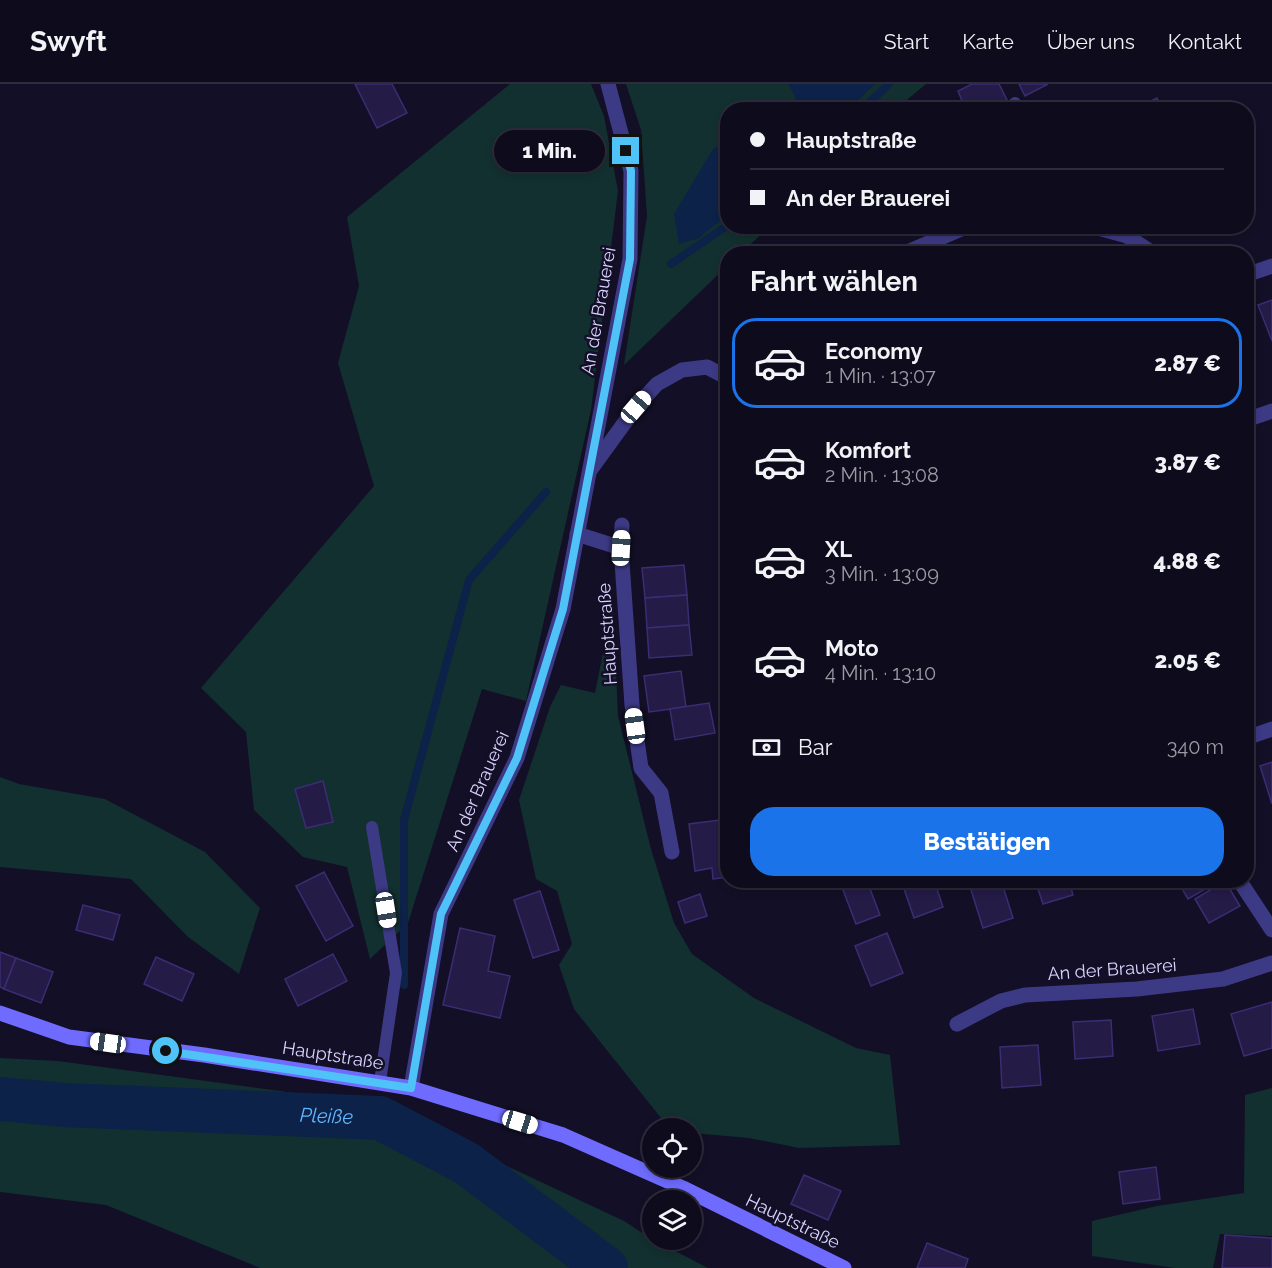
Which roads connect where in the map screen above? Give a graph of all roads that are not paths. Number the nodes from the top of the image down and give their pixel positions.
1 (608, 84) edge
2 (949, 234) edge
3 (1120, 234) edge
4 (922, 246) edge
5 (1142, 246) edge
6 (1272, 266) edge
7 (1254, 272) edge
8 (720, 373) edge
9 (1272, 411) edge
10 (1254, 417) edge
11 (587, 474) junction
12 (622, 525) dead end
13 (577, 534) junction
14 (621, 548) junction
15 (1272, 729) edge
16 (1254, 735) edge
17 (372, 826) dead end
18 (672, 852) dead end
19 (1244, 888) edge
20 (1272, 930) edge
21 (1272, 963) edge
22 (0, 1013) edge
23 (957, 1024) dead end
24 (380, 1082) junction
25 (411, 1088) junction
26 (844, 1268) edge

1 - 11 street, An der Brauerei
2 - 4 street
3 - 5 street
6 - 7 street
8 - 11 street, An der Brauerei
9 - 10 street
11 - 13 street, An der Brauerei
12 - 14 street, Hauptstraße
13 - 14 street
13 - 25 street, An der Brauerei
14 - 18 street, Hauptstraße
15 - 16 street
17 - 24 lane
19 - 20 street
21 - 23 street, An der Brauerei
22 - 24 main road, Hauptstraße
24 - 25 main road, Hauptstraße
25 - 26 main road, Hauptstraße

